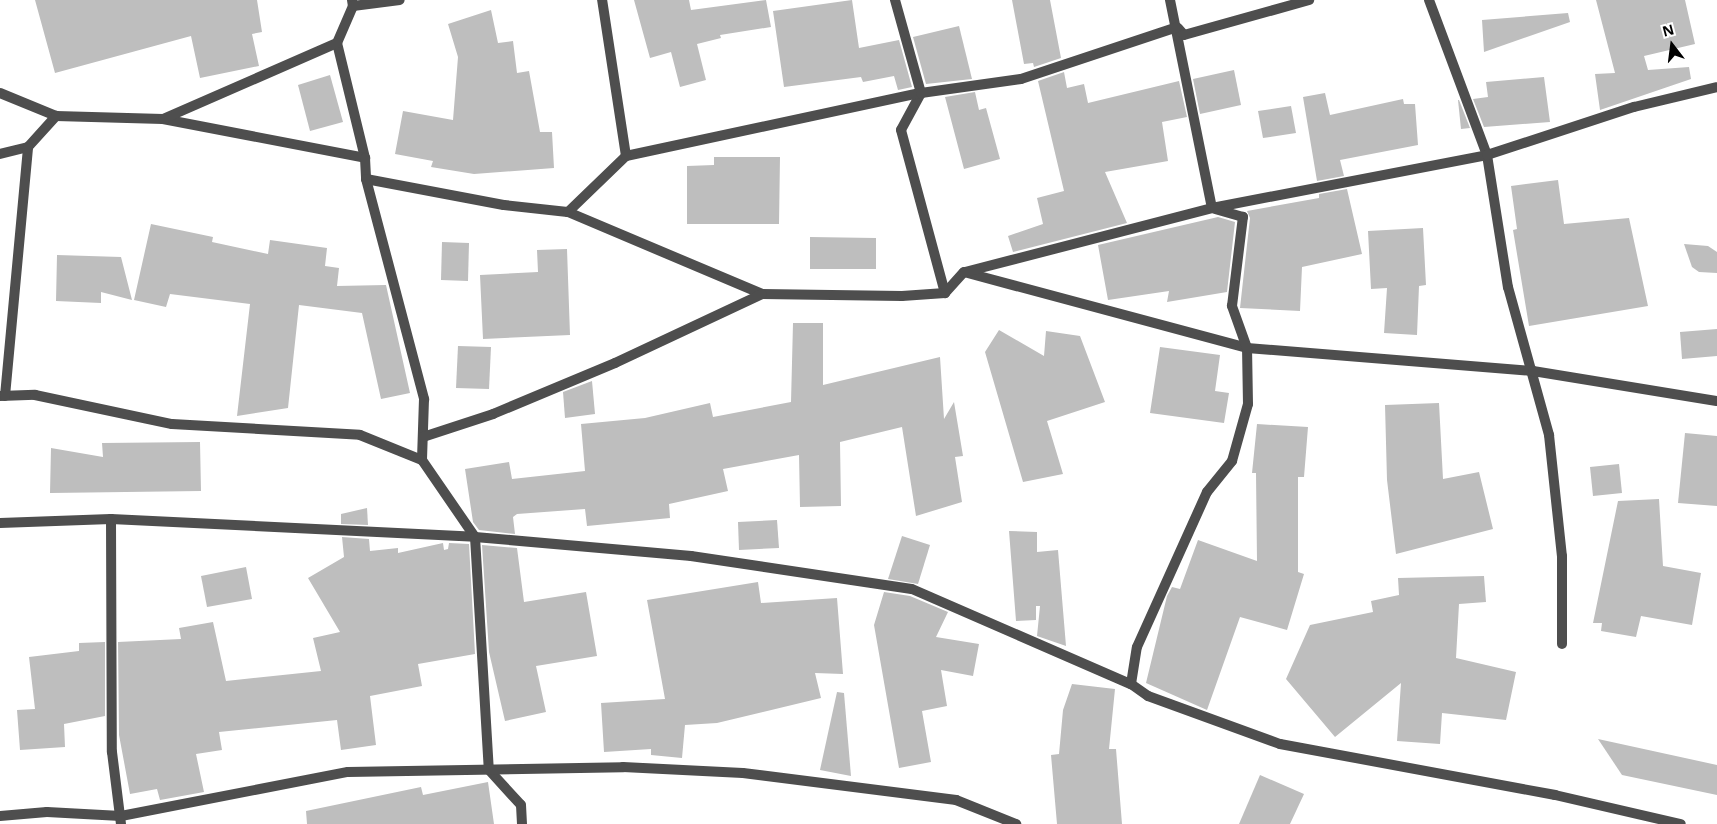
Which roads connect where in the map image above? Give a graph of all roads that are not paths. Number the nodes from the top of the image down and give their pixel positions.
1 (400, 0) edge
2 (602, 0) edge
3 (895, 0) edge
4 (1170, 0) edge
5 (1308, 0) edge
6 (1430, 1) edge
7 (353, 3) edge
8 (1178, 27) junction
9 (338, 43) junction
10 (1717, 88) edge
11 (921, 93) junction
12 (0, 94) edge
13 (56, 116) junction
14 (163, 119) junction
15 (28, 147) junction
16 (0, 154) edge
17 (1487, 155) junction
18 (626, 156) junction
19 (365, 158) junction
20 (366, 179) junction
21 (1212, 208) junction
22 (568, 212) junction
23 (964, 272) junction
24 (945, 293) junction
25 (762, 294) junction
26 (1247, 348) junction
27 (1532, 371) junction
28 (3, 396) edge
29 (1717, 401) edge
30 (423, 437) junction
31 (422, 460) junction
32 (111, 520) junction
33 (0, 524) edge
34 (475, 537) junction
35 (1562, 644) dead end
36 (1131, 684) junction
37 (488, 770) junction
38 (0, 816) edge
39 (121, 820) edge
40 (522, 824) edge
41 (1016, 824) edge
42 (1680, 824) edge

1 - 7 street
2 - 18 street
3 - 11 street
4 - 8 street
5 - 8 street
6 - 17 street
7 - 9 street
8 - 11 street
8 - 21 street
9 - 14 street
9 - 19 street
10 - 17 street
11 - 18 street
11 - 24 street
12 - 13 street
13 - 14 street
13 - 15 street
14 - 19 street
15 - 16 street
15 - 28 street
17 - 21 street
17 - 27 street
18 - 22 street
19 - 20 street
20 - 22 street
20 - 30 street
21 - 23 street
21 - 26 street
22 - 25 street
23 - 24 street
23 - 26 street
24 - 25 street
25 - 30 street
26 - 27 street
26 - 36 street
27 - 29 street
27 - 35 street
28 - 31 street
30 - 31 street
31 - 34 street
32 - 33 street
32 - 34 street
32 - 39 street
34 - 36 street
34 - 37 street
36 - 42 street
37 - 39 street
37 - 40 street
37 - 41 street
38 - 39 street

